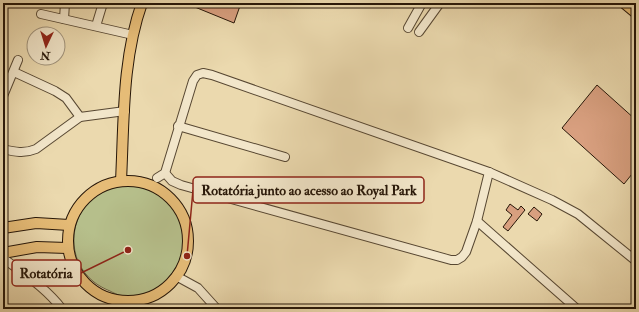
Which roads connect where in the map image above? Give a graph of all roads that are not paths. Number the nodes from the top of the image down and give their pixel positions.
1 (65, 3) edge
2 (103, 3) edge
3 (142, 3) edge
4 (422, 3) edge
5 (440, 3) edge
6 (624, 3) edge
7 (636, 13) edge
8 (41, 14) dead end
9 (64, 19) junction
10 (96, 26) junction
11 (408, 28) dead end
12 (418, 32) dead end
13 (133, 35) junction
14 (18, 60) dead end
15 (14, 72) junction
16 (3, 96) edge
17 (125, 111) junction
18 (80, 117) junction
19 (178, 126) junction
20 (3, 149) edge
21 (285, 157) dead end
22 (489, 172) junction
23 (165, 173) junction
24 (157, 178) dead end
25 (121, 181) junction
26 (477, 221) junction
27 (69, 225) junction
28 (3, 228) edge
29 (67, 248) junction
30 (3, 253) edge
31 (3, 258) edge
32 (636, 261) edge
33 (176, 276) junction
34 (124, 305) edge
35 (62, 309) edge
36 (217, 309) edge
37 (577, 309) edge

1 - 9 street
2 - 10 street
3 - 13 main road
4 - 11 street
5 - 12 street
6 - 7 main road
8 - 9 street
9 - 10 street
10 - 13 street
13 - 17 main road
14 - 15 street
15 - 16 street
15 - 18 street
17 - 18 street
17 - 25 main road
18 - 20 street
19 - 21 street
19 - 22 street
19 - 23 street
22 - 26 street
22 - 32 street
23 - 24 street
23 - 26 street
25 - 27 main road
25 - 33 main road
26 - 37 street
27 - 28 main road
27 - 29 main road
29 - 30 main road
29 - 34 main road
31 - 35 street
33 - 34 main road
33 - 36 street

